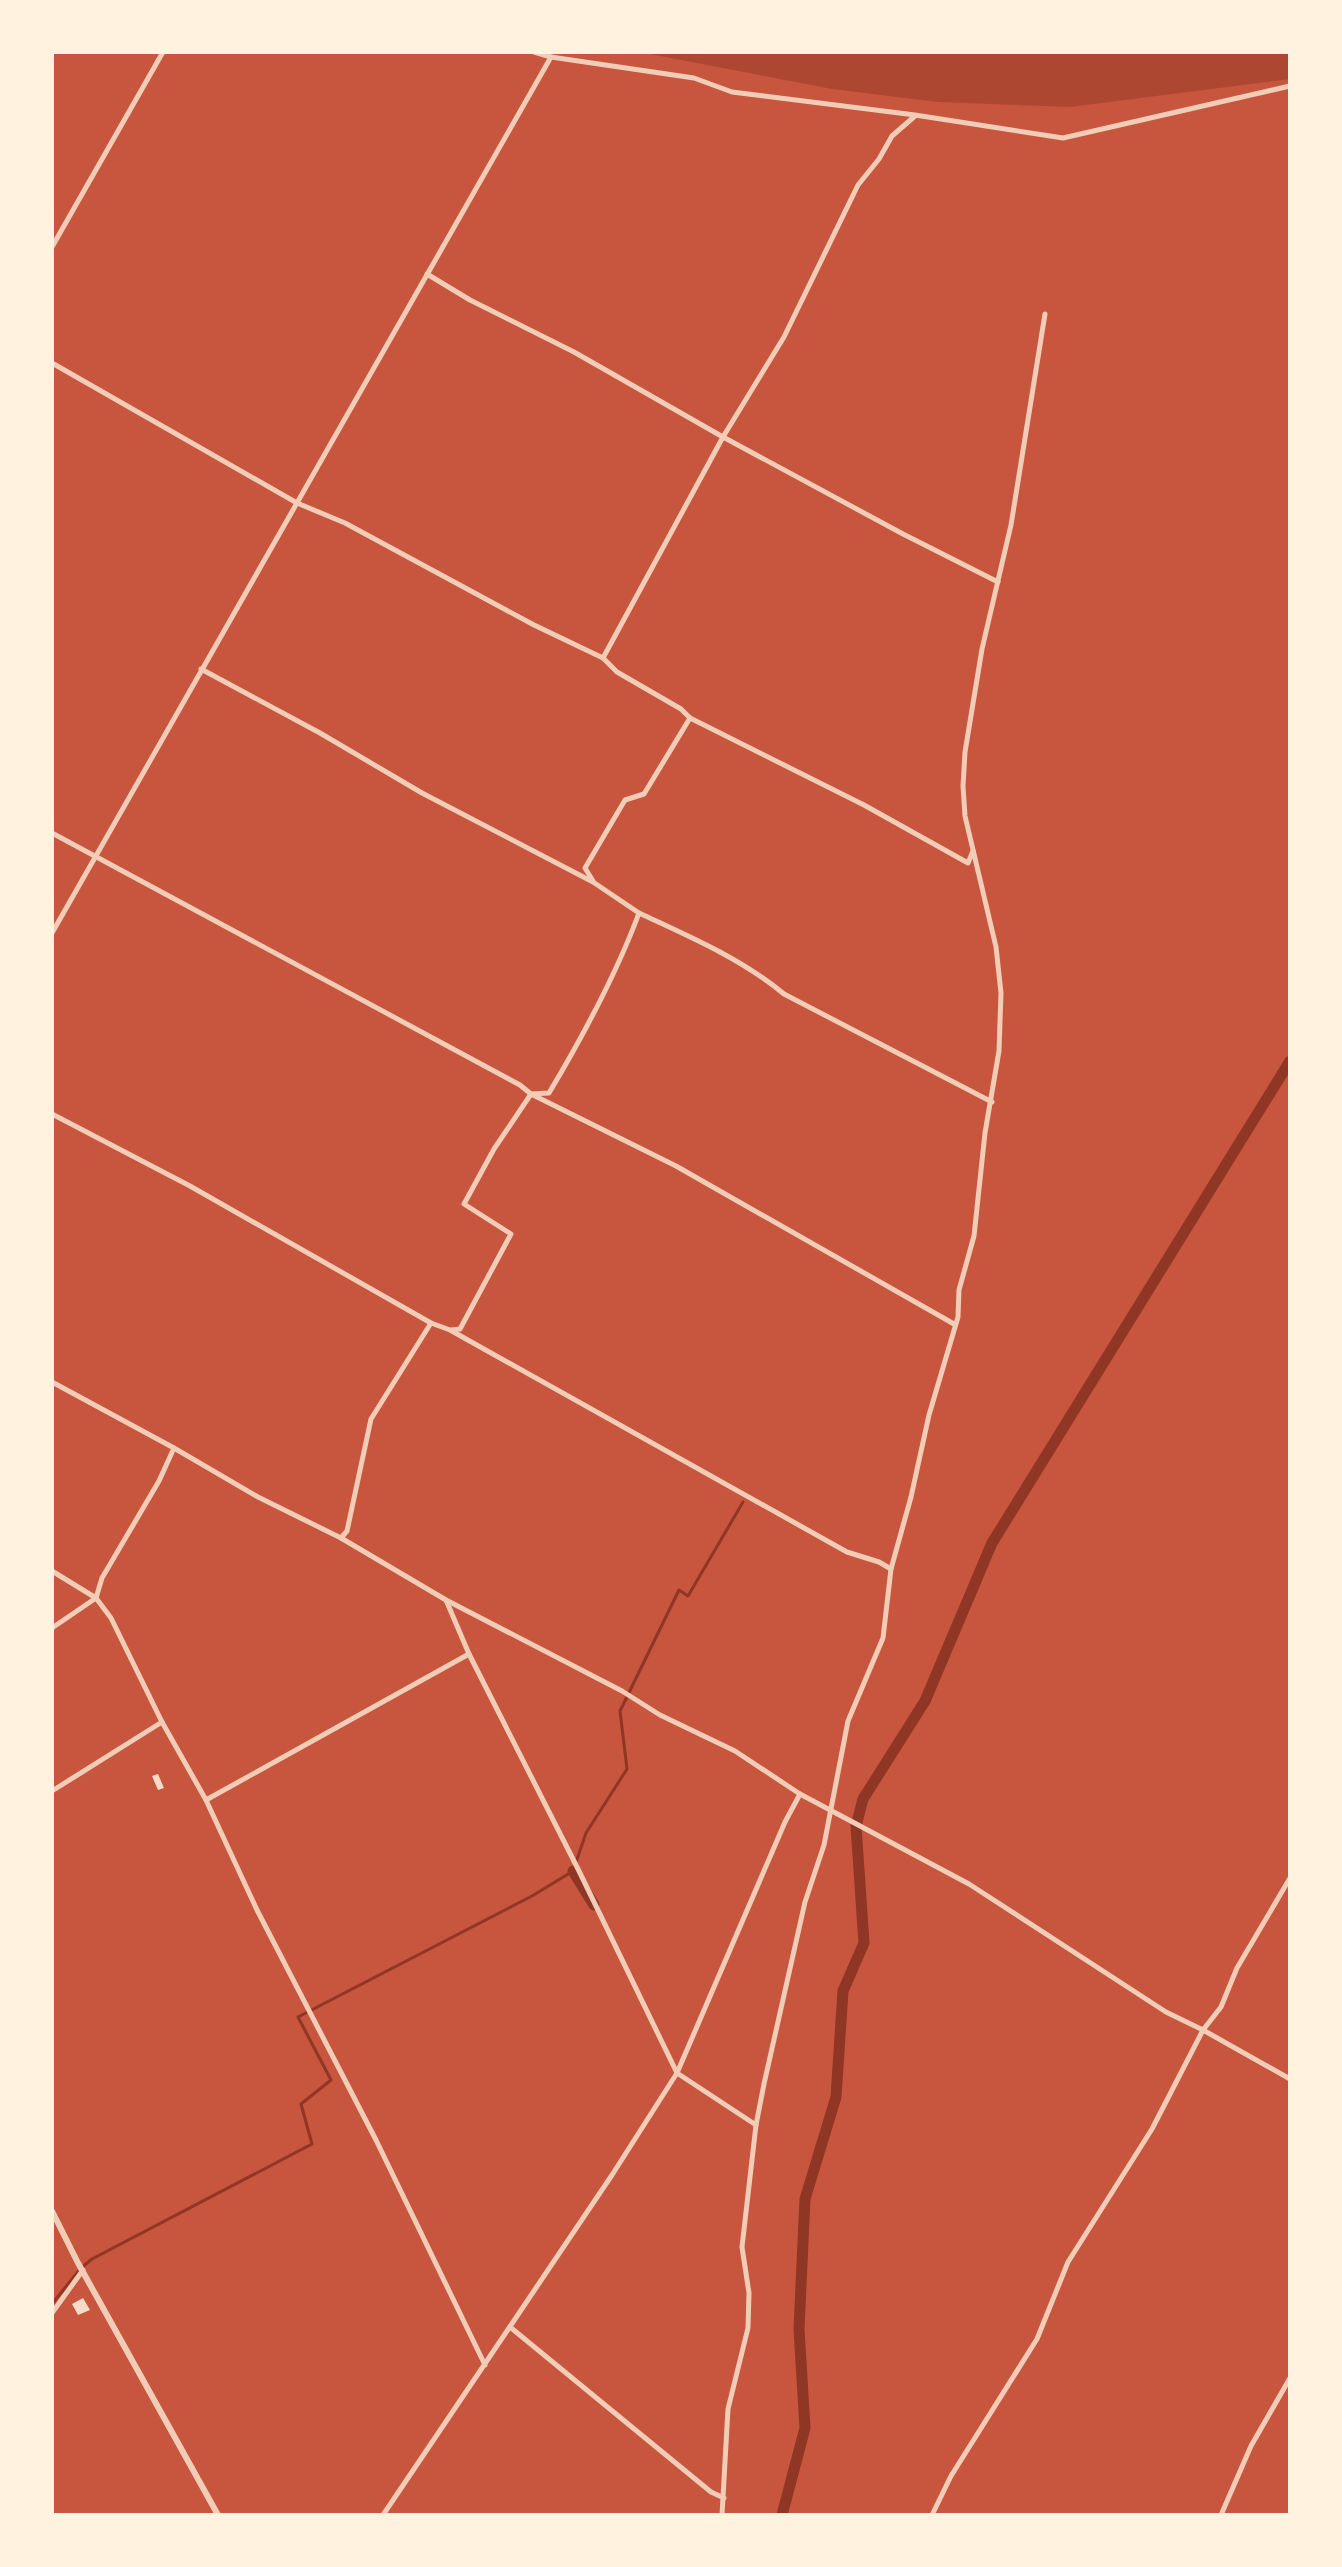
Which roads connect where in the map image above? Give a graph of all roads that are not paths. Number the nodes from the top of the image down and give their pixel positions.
1 (163, 52) edge
2 (534, 52) edge
3 (551, 57) junction
4 (1290, 86) edge
5 (915, 115) junction
6 (52, 247) edge
7 (427, 274) junction
8 (1045, 314) dead end
9 (52, 363) edge
10 (723, 437) junction
11 (297, 503) junction
12 (998, 582) junction
13 (603, 658) junction
14 (201, 669) junction
15 (690, 718) junction
16 (52, 833) edge
17 (973, 851) junction
18 (95, 857) junction
19 (593, 882) junction
20 (639, 913) junction
21 (52, 933) edge
22 (531, 1094) junction
23 (992, 1102) junction
24 (52, 1114) edge
25 (431, 1323) junction
26 (954, 1324) junction
27 (450, 1330) junction
28 (52, 1382) edge
29 (174, 1448) junction
30 (341, 1538) junction
31 (891, 1569) junction
32 (52, 1571) edge
33 (96, 1598) junction
34 (446, 1600) junction
35 (52, 1628) edge
36 (469, 1654) junction
37 (162, 1722) junction
38 (52, 1791) edge
39 (800, 1794) junction
40 (206, 1800) junction
41 (827, 1809) junction
42 (1290, 1878) edge
43 (1203, 2030) junction
44 (677, 2073) junction
45 (1290, 2079) edge
46 (756, 2125) junction
47 (52, 2211) edge
48 (81, 2267) junction
49 (52, 2313) edge
50 (510, 2327) junction
51 (482, 2360) junction
52 (1290, 2378) edge
53 (724, 2498) junction
54 (218, 2515) edge
55 (383, 2515) edge
56 (722, 2515) edge
57 (932, 2515) edge
58 (1221, 2515) edge

1 - 6 street
2 - 3 street
3 - 5 street
3 - 7 street
4 - 5 street
5 - 10 street
7 - 10 street
7 - 11 street
8 - 12 street
9 - 11 street
10 - 12 street
10 - 13 street
11 - 13 street
11 - 14 street
12 - 17 street
13 - 15 street
14 - 18 street
14 - 19 street
15 - 17 street
15 - 19 street
16 - 18 street
17 - 23 street
18 - 21 street
18 - 22 street
19 - 20 street
20 - 22 street
20 - 23 street
22 - 26 street
22 - 27 street
23 - 26 street
24 - 25 street
25 - 27 street
25 - 30 street
26 - 31 street
27 - 31 street
28 - 29 street
29 - 30 street
29 - 33 street
30 - 34 street
31 - 41 street
32 - 33 street
33 - 35 street
33 - 37 street
34 - 36 street
34 - 39 street
36 - 40 street
36 - 44 street
37 - 38 street
37 - 40 street
39 - 41 street
39 - 44 street
40 - 51 street
41 - 43 street
41 - 46 street
42 - 43 street
43 - 45 street
43 - 57 street
44 - 46 street
44 - 50 street
46 - 53 street
47 - 48 street
48 - 49 street
48 - 54 street
50 - 51 street
50 - 53 street
51 - 55 street
52 - 58 street
53 - 56 street

